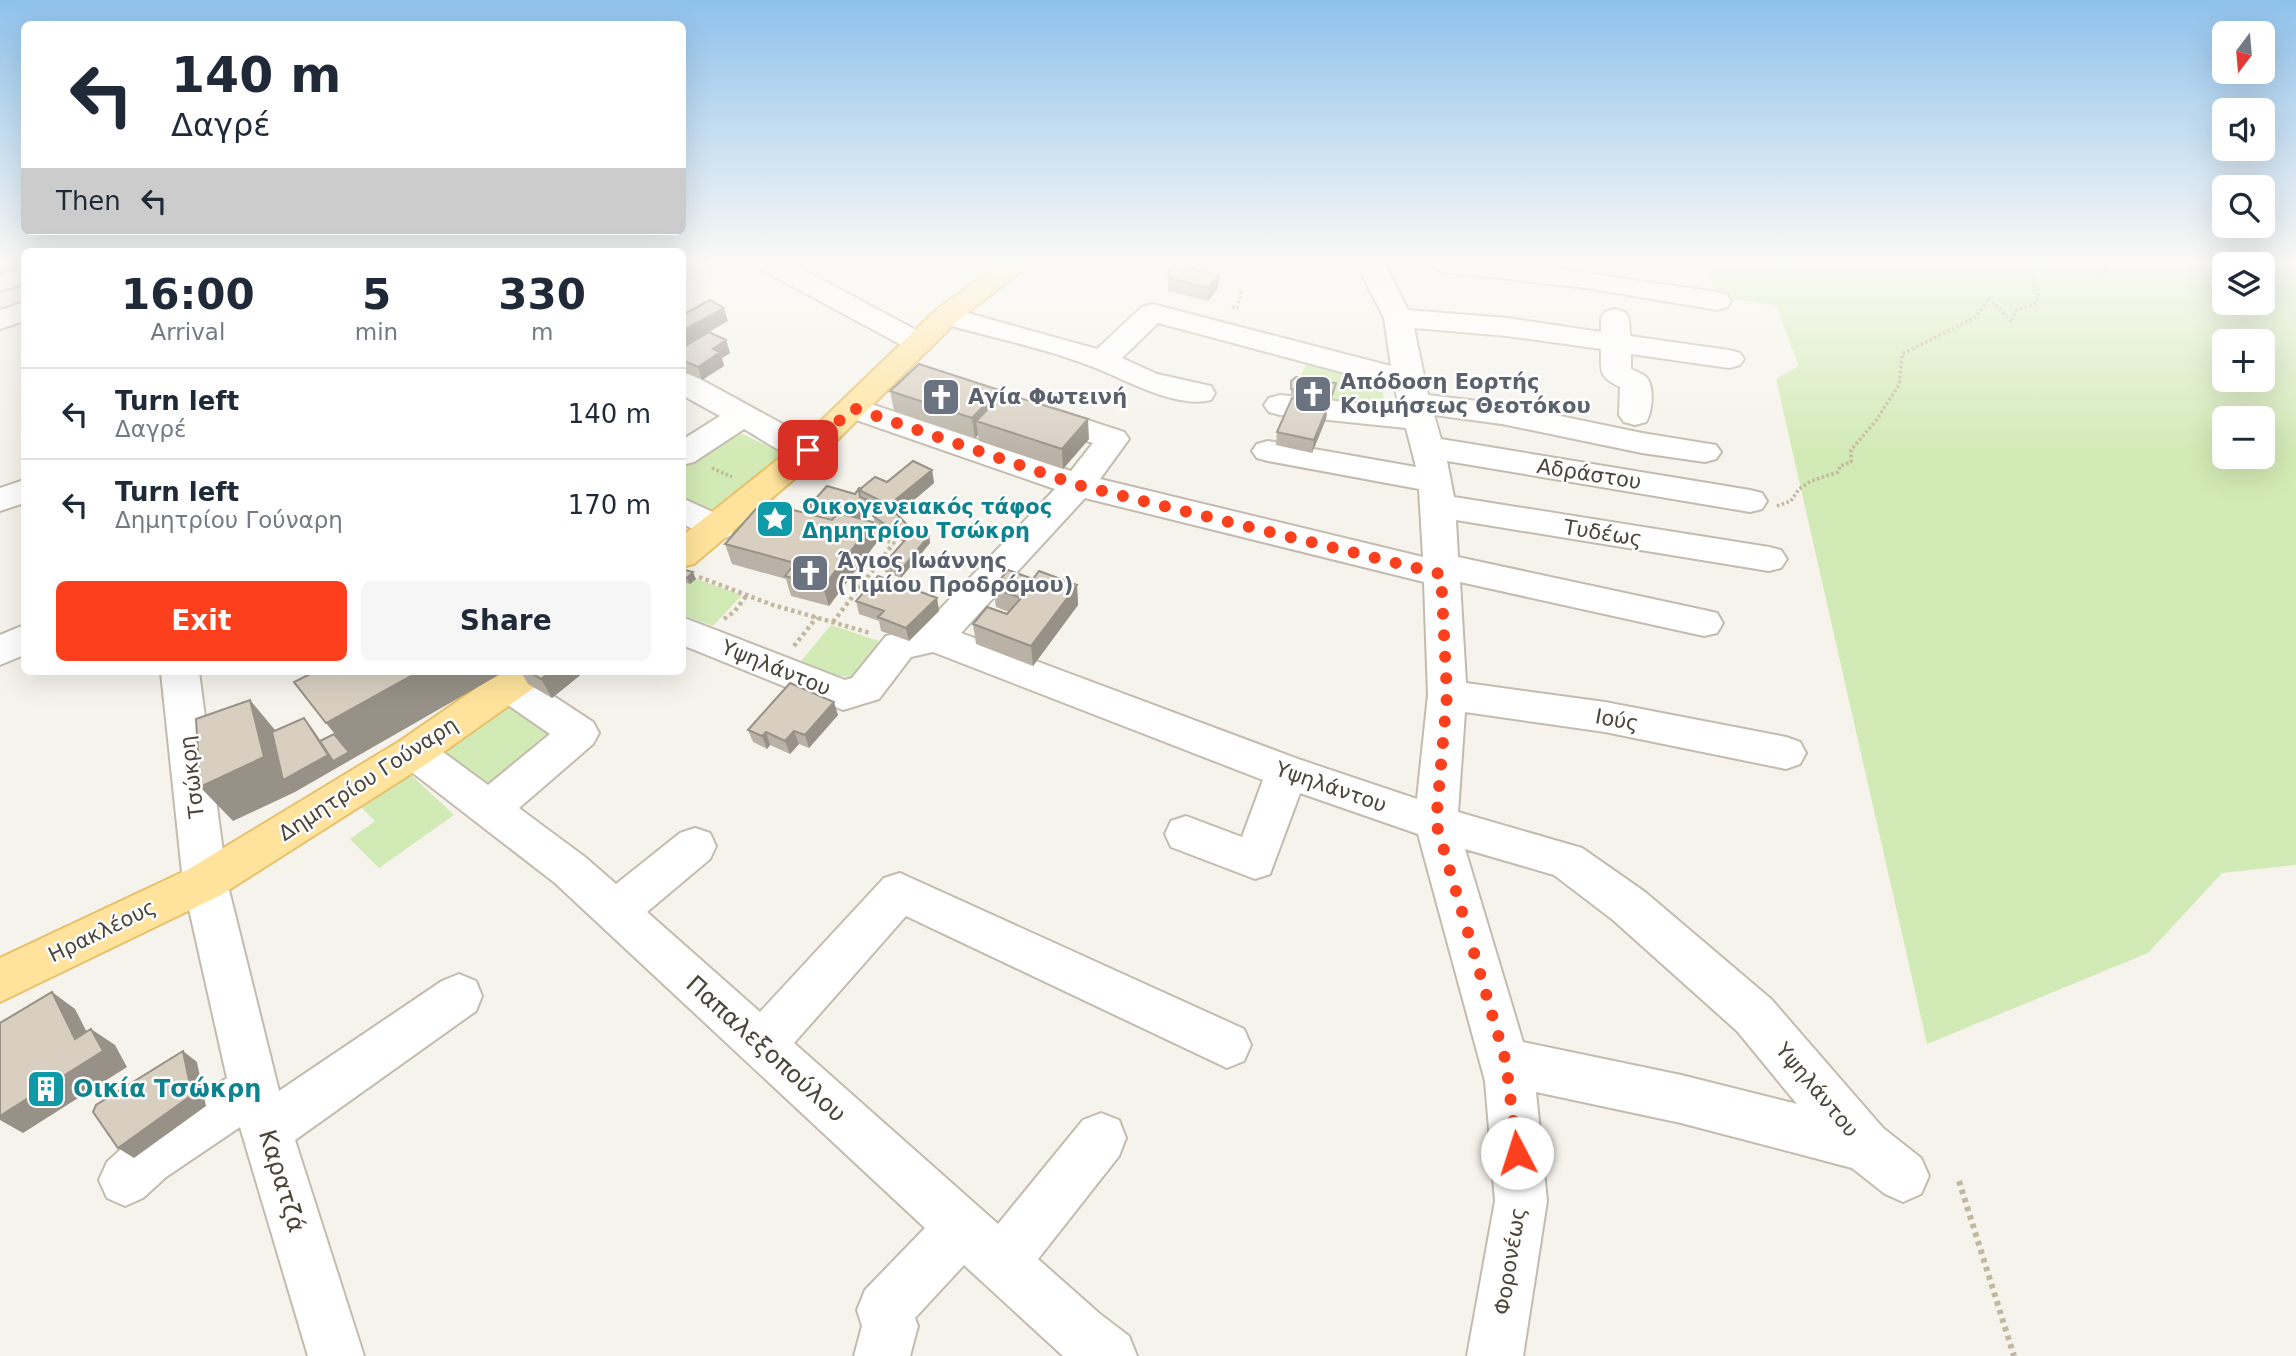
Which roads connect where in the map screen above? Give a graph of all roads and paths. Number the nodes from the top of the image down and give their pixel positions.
1 (890, 327) edge
2 (935, 327) edge
3 (986, 327) edge
4 (1137, 327) edge
5 (1190, 327) edge
6 (1400, 327) edge
7 (1522, 327) edge
8 (1955, 327) edge
9 (1616, 329) junction
10 (919, 343) junction
11 (1729, 359) dead end
12 (1103, 360) junction
13 (686, 384) edge
14 (1200, 393) dead end
15 (1010, 405) edge
16 (1280, 405) dead end
17 (853, 408) junction
18 (1417, 413) junction
19 (743, 415) junction
20 (1635, 415) dead end
21 (808, 450) junction
22 (1268, 451) dead end
23 (1705, 452) dead end
24 (686, 453) edge
25 (686, 456) edge
26 (1078, 485) junction
27 (762, 490) junction
28 (21, 492) edge
29 (1437, 493) junction
30 (0, 500) edge
31 (1764, 503) joint
32 (686, 511) edge
33 (718, 528) junction
34 (868, 537) edge
35 (1769, 559) dead end
36 (693, 569) edge
37 (712, 569) dead end
38 (1441, 570) junction
39 (817, 617) junction
40 (833, 622) junction
41 (1704, 623) dead end
42 (686, 632) edge
43 (21, 640) edge
44 (917, 642) junction
45 (786, 644) dead end
46 (0, 651) edge
47 (180, 675) edge
48 (519, 679) edge
49 (1447, 695) junction
50 (414, 752) junction
51 (1786, 754) dead end
52 (1287, 772) junction
53 (488, 808) junction
54 (1436, 823) junction
55 (1186, 834) dead end
56 (695, 846) dead end
57 (205, 881) junction
58 (615, 912) junction
59 (0, 981) edge
60 (459, 996) dead end
61 (761, 1045) junction
62 (1227, 1045) dead end
63 (1506, 1062) junction
64 (261, 1109) junction
65 (1101, 1138) dead end
66 (1865, 1146) junction
67 (1903, 1176) dead end
68 (125, 1180) dead end
69 (1959, 1181) dead end
70 (962, 1228) junction
71 (1000, 1263) junction
72 (335, 1356) edge
73 (882, 1356) edge
74 (1109, 1356) edge
75 (1495, 1356) edge
76 (2014, 1356) edge

1 - 10 street
2 - 10 main road
3 - 12 street
4 - 12 street
5 - 18 street
6 - 18 street, Φορονέως
7 - 9 street
8 - 31 path
9 - 11 street
9 - 20 street
10 - 17 main road
12 - 14 street
13 - 19 street
15 - 26 street
16 - 18 street
17 - 21 main road
17 - 26 street
18 - 23 street
18 - 29 street, Φορονέως
18 - 31 street, Αδράστου
19 - 21 street
19 - 24 street
21 - 27 main road
22 - 29 street, Τυδέως
25 - 27 path
26 - 38 street
26 - 44 street
27 - 33 main road
28 - 30 street
29 - 35 street, Τυδέως
29 - 38 street, Φορονέως
32 - 33 street
33 - 36 main road
34 - 40 path
36 - 37 path
36 - 39 path
38 - 41 street
38 - 49 street, Φορονέως
39 - 40 path
39 - 45 path
40 - 44 path
42 - 44 street, Υψηλάντου
43 - 46 street
44 - 52 street, Υψηλάντου
47 - 57 street, Τσώκρη
48 - 50 main road, Δημητρίου Γούναρη
48 - 53 street
49 - 51 street, Ιούς
49 - 54 street, Φορονέως
50 - 53 street, Παπαλεξοπούλου
50 - 57 main road, Δημητρίου Γούναρη
52 - 54 street, Υψηλάντου
52 - 55 street
53 - 58 street, Παπαλεξοπούλου
54 - 63 street, Φορονέως
54 - 66 street, Υψηλάντου
56 - 58 street
57 - 59 main road, Ηρακλέους
57 - 64 street, Καρατζά
58 - 61 street, Παπαλεξοπούλου
60 - 64 street
61 - 62 street
61 - 70 street, Παπαλεξοπούλου
63 - 66 street
63 - 75 street, Φορονέως
64 - 68 street
64 - 72 street, Καρατζά
65 - 71 street
66 - 67 street, Υψηλάντου
69 - 76 path
70 - 71 street, Παπαλεξοπούλου
70 - 73 street
71 - 74 street, Παπαλεξοπούλου

